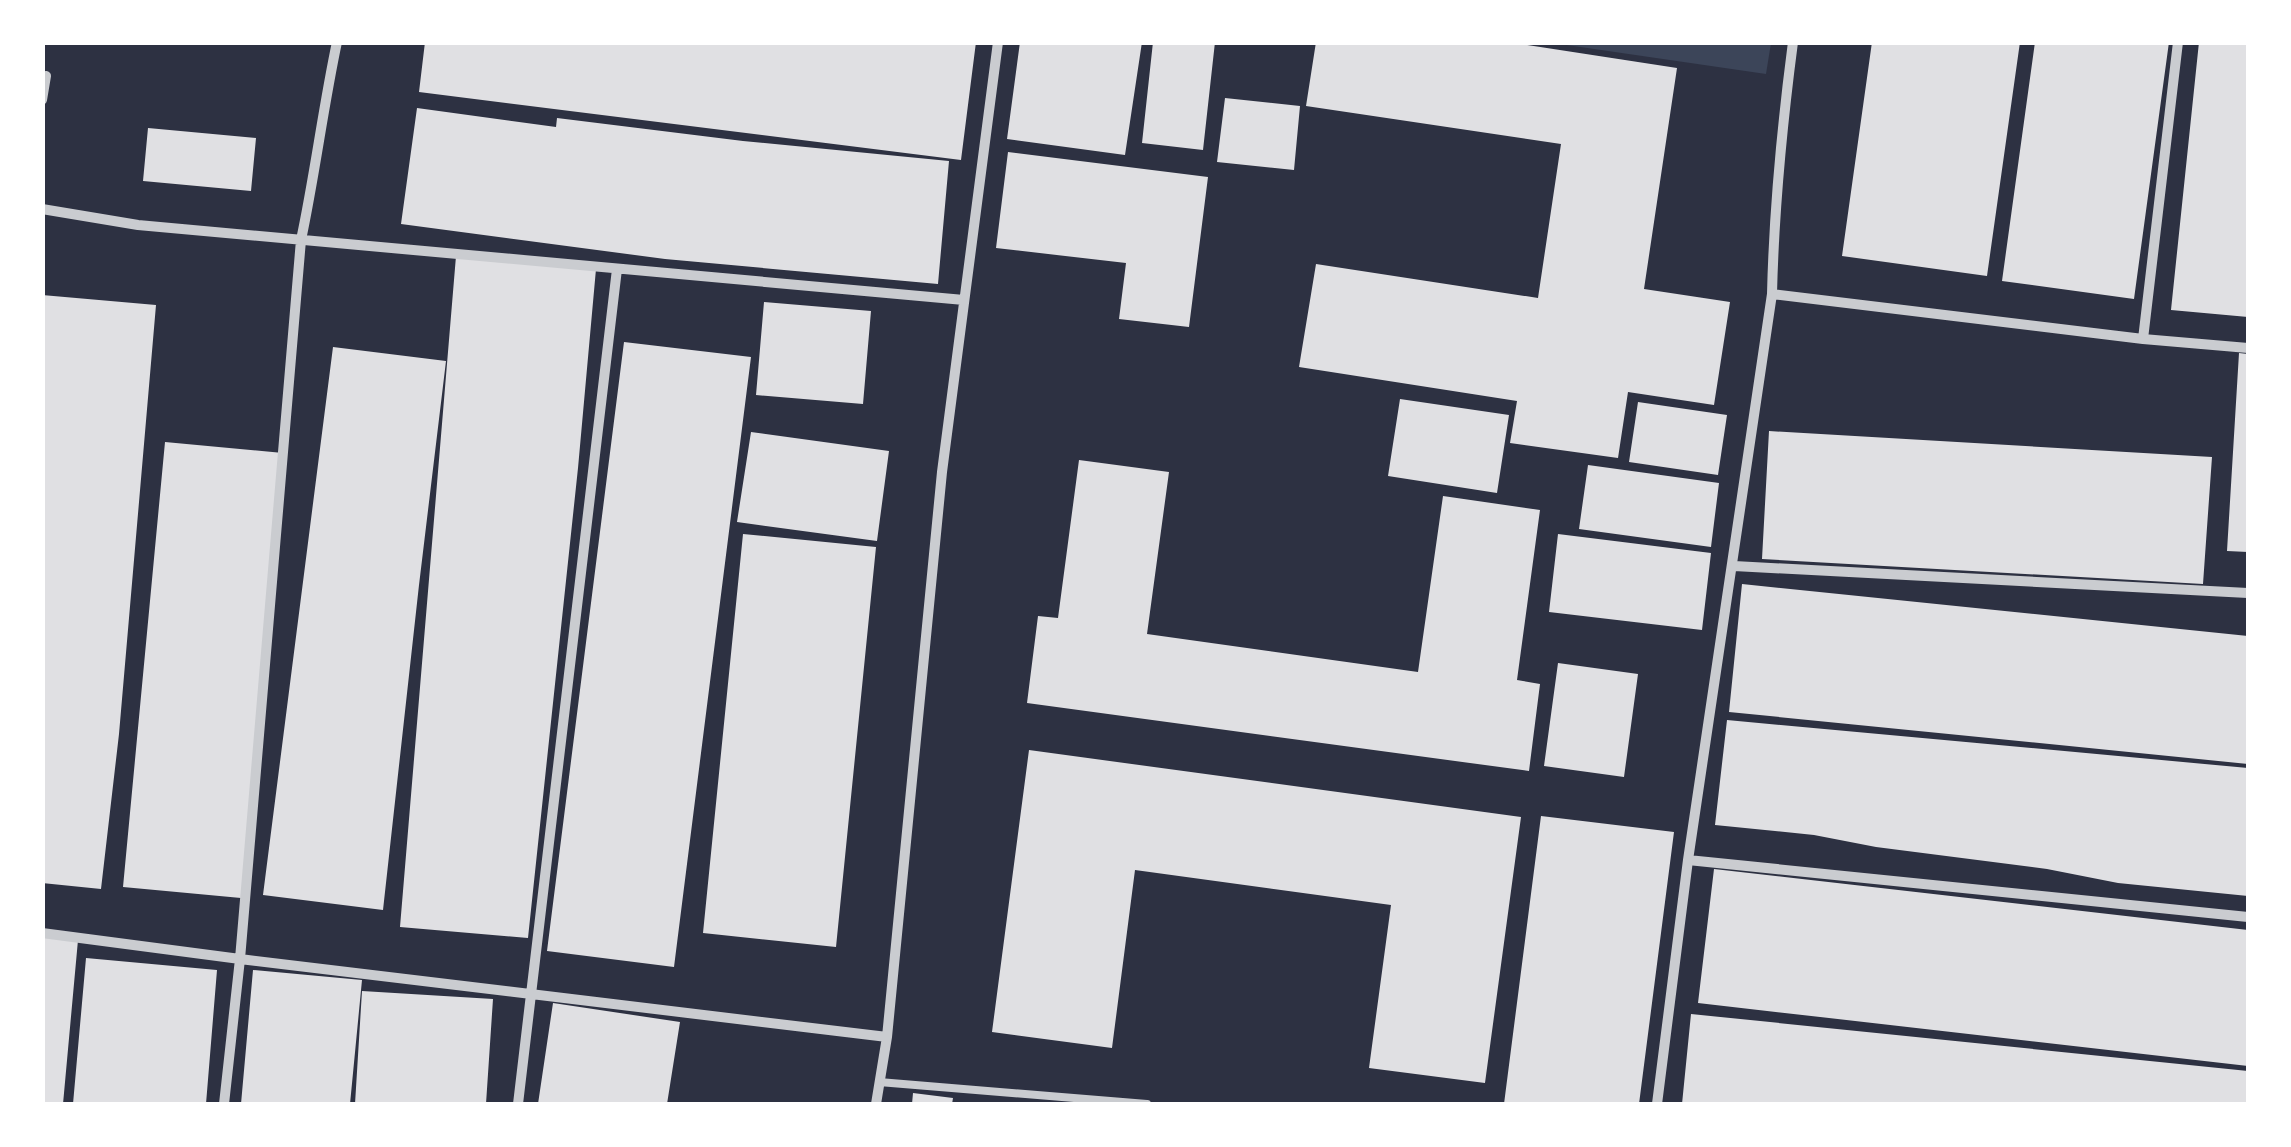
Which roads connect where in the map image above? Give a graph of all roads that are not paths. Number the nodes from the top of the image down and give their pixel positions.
1 (337, 42) edge
2 (998, 42) edge
3 (1794, 42) edge
4 (2178, 42) edge
5 (46, 76) dead end
6 (42, 100) edge
7 (42, 210) edge
8 (301, 240) junction
9 (617, 269) junction
10 (1772, 294) junction
11 (964, 300) junction
12 (2143, 338) junction
13 (2248, 348) edge
14 (1734, 566) junction
15 (2248, 593) edge
16 (1688, 860) junction
17 (2248, 917) edge
18 (42, 932) edge
19 (240, 959) junction
20 (530, 994) junction
21 (887, 1037) junction
22 (880, 1082) junction
23 (224, 1104) edge
24 (518, 1104) edge
25 (876, 1104) edge
26 (1147, 1104) edge
27 (1657, 1104) edge

1 - 8 street
2 - 11 street
3 - 10 street
4 - 12 street
5 - 6 street
7 - 8 street
8 - 9 street
8 - 19 street
9 - 11 street
9 - 20 street
10 - 12 street
10 - 14 street
11 - 21 street
12 - 13 street
14 - 15 street
14 - 16 street
16 - 17 street
16 - 27 street
18 - 19 street
19 - 20 street
19 - 23 street
20 - 21 street
20 - 24 street
21 - 22 street
22 - 25 street
22 - 26 lane

